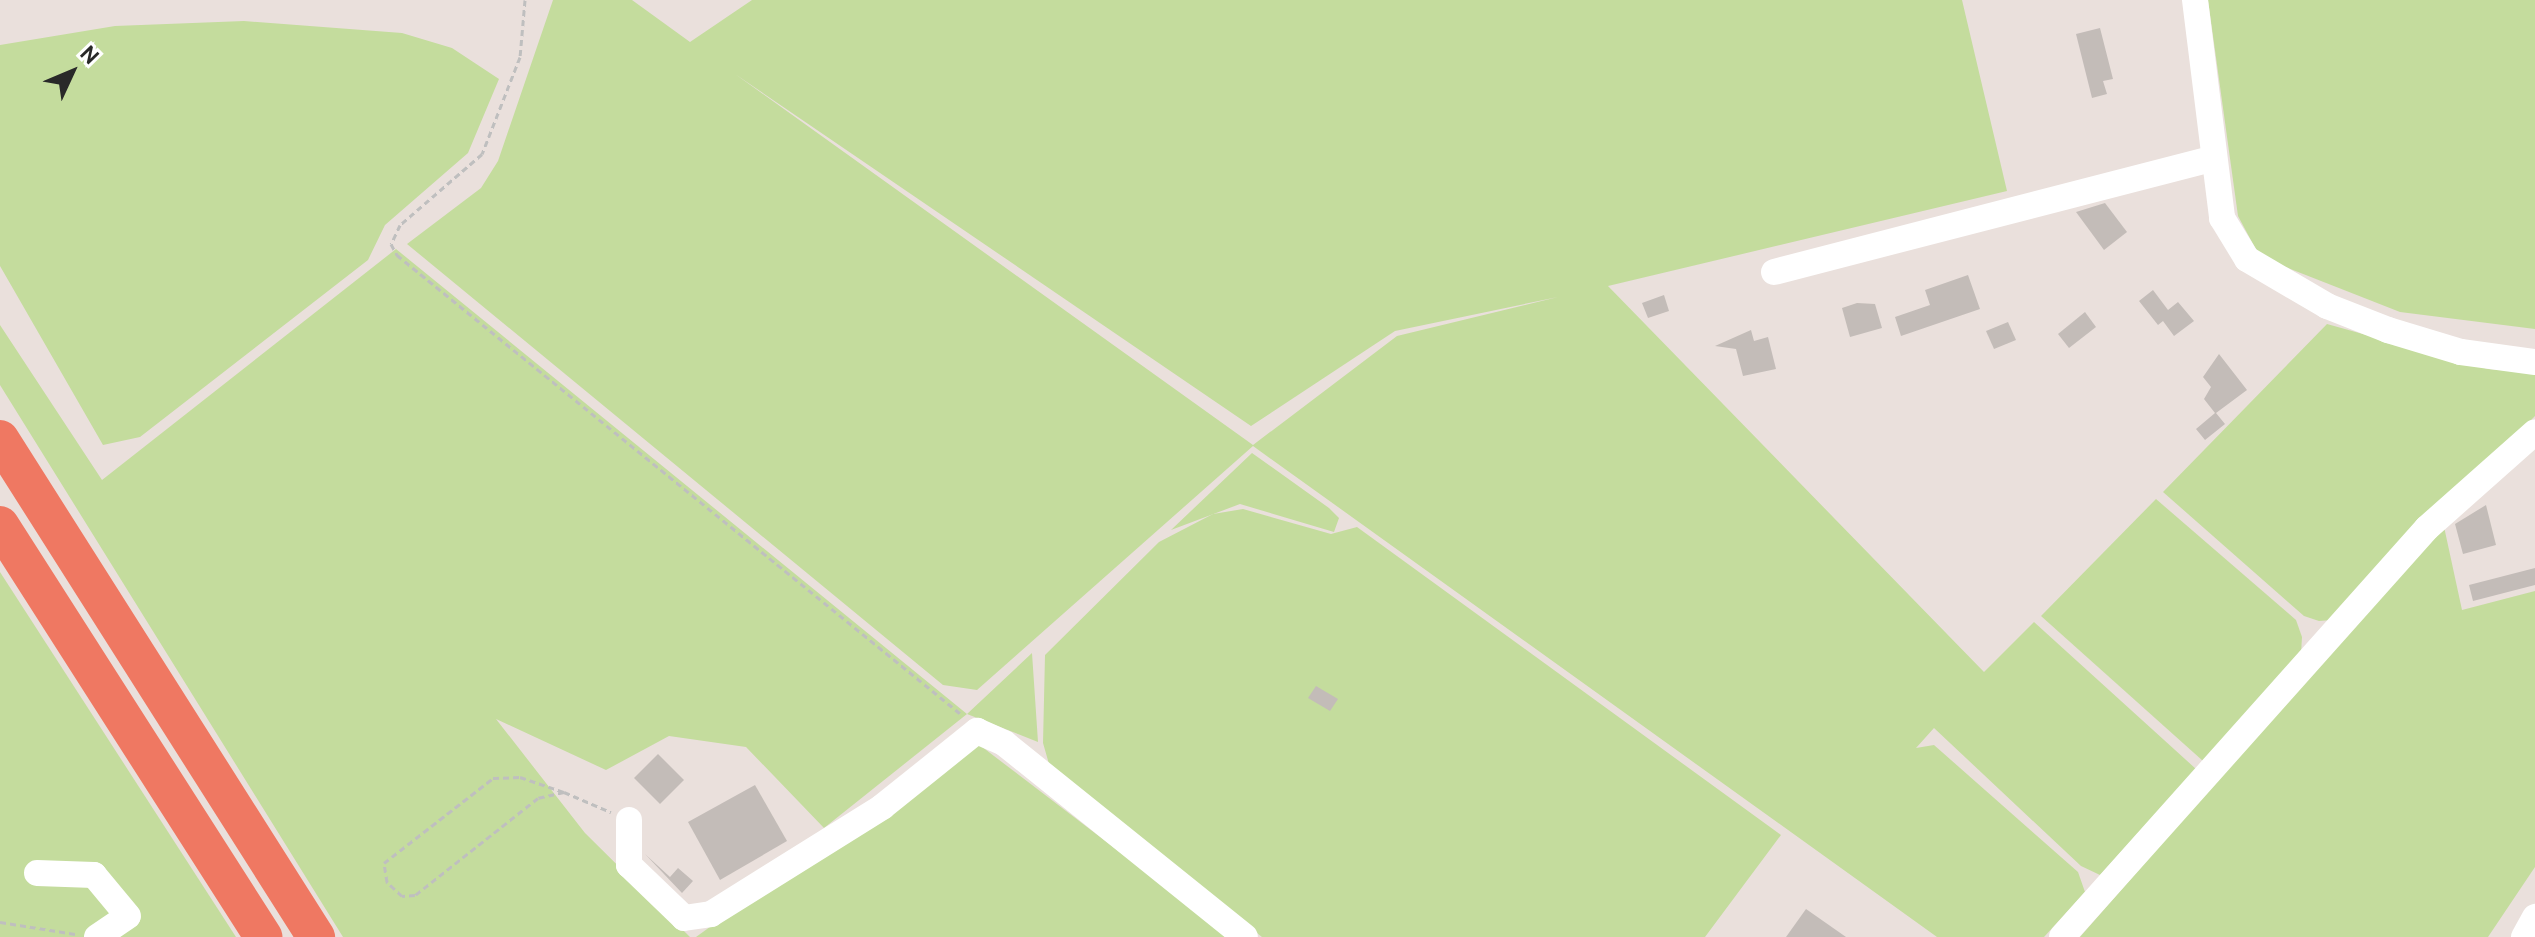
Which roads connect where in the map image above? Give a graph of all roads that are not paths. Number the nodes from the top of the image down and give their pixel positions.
1 (2195, 0) edge
2 (2212, 159) junction
3 (1774, 272) dead end
4 (2535, 362) edge
5 (2535, 432) edge
6 (0, 439) edge
7 (0, 525) edge
8 (629, 820) road end
9 (37, 873) dead end
10 (2535, 917) edge
11 (122, 927) edge
12 (97, 937) edge
13 (263, 937) edge
14 (316, 937) edge
15 (1245, 937) edge
16 (2062, 937) edge
17 (2524, 937) edge

1 - 2 street
2 - 3 street
2 - 4 street
5 - 16 street
6 - 14 highway
7 - 13 highway
8 - 15 street
9 - 11 street
10 - 17 street
11 - 12 street

